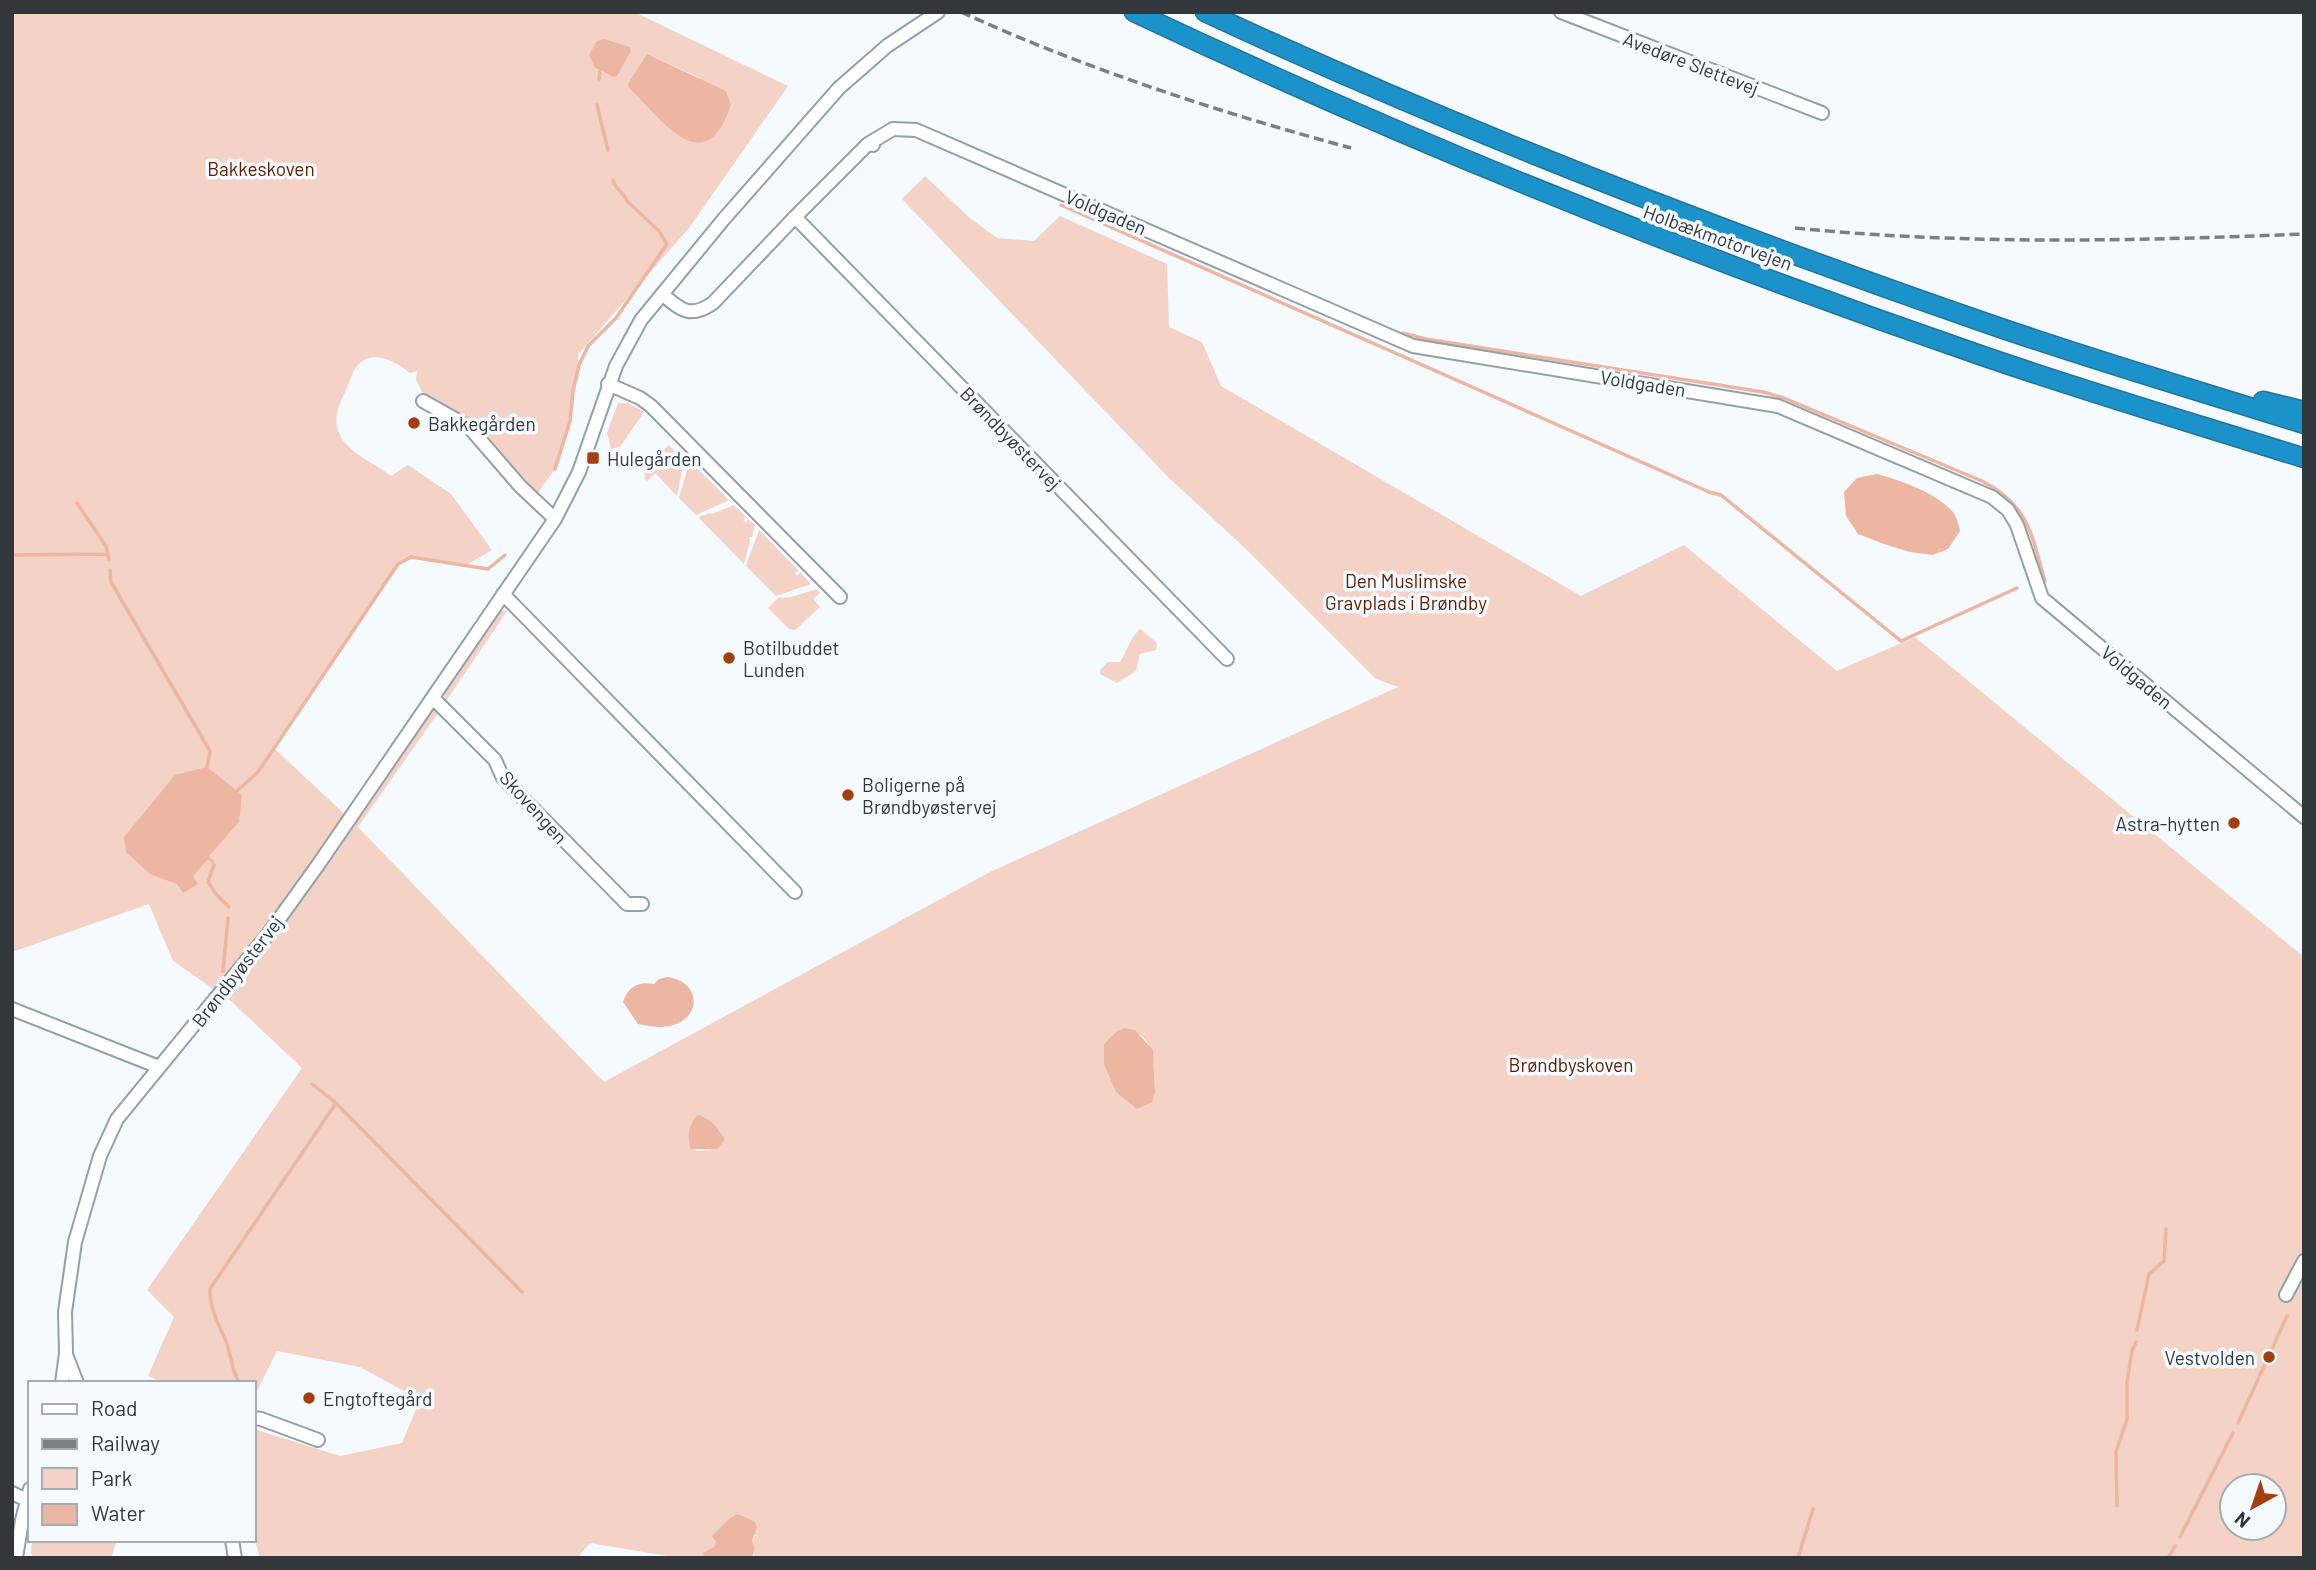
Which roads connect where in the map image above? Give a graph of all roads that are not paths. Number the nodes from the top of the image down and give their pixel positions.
1 (1134, 12) edge
2 (1205, 12) edge
3 (1561, 12) edge
4 (933, 15) edge
5 (1822, 113) dead end
6 (794, 217) junction
7 (662, 294) junction
8 (608, 384) junction
9 (2197, 390) junction
10 (423, 401) dead end
11 (2304, 411) edge
12 (2304, 424) edge
13 (2304, 460) edge
14 (555, 519) junction
15 (503, 594) junction
16 (840, 597) dead end
17 (1227, 659) dead end
18 (433, 698) junction
19 (2304, 817) edge
20 (795, 892) dead end
21 (642, 904) dead end
22 (12, 1009) edge
23 (159, 1067) junction
24 (2304, 1261) edge
25 (2286, 1295) dead end
26 (66, 1353) junction
27 (62, 1381) edge
28 (76, 1381) edge
29 (256, 1418) edge
30 (318, 1440) dead end
31 (12, 1493) edge
32 (28, 1494) edge
33 (16, 1558) edge

1 - 13 highway, Holbækmotorvejen
2 - 9 highway, Holbækmotorvejen
3 - 5 street, Avedøre Slettevej
4 - 7 street, Brøndbyøstervej
6 - 7 street
6 - 17 street, Brøndbyøstervej
6 - 19 street, Voldgaden
7 - 8 street, Brøndbyøstervej
8 - 14 street, Brøndbyøstervej
8 - 16 street
9 - 11 highway
9 - 12 highway, Holbækmotorvejen
10 - 14 street
14 - 15 street, Brøndbyøstervej
15 - 18 street, Brøndbyøstervej
15 - 20 street
18 - 21 street, Skovengen
18 - 23 street, Brøndbyøstervej
22 - 23 street
23 - 26 street, Brøndbyøstervej
24 - 25 street
26 - 27 street, Brøndbyøstervej
26 - 28 street
29 - 30 street
31 - 32 street
32 - 33 street

